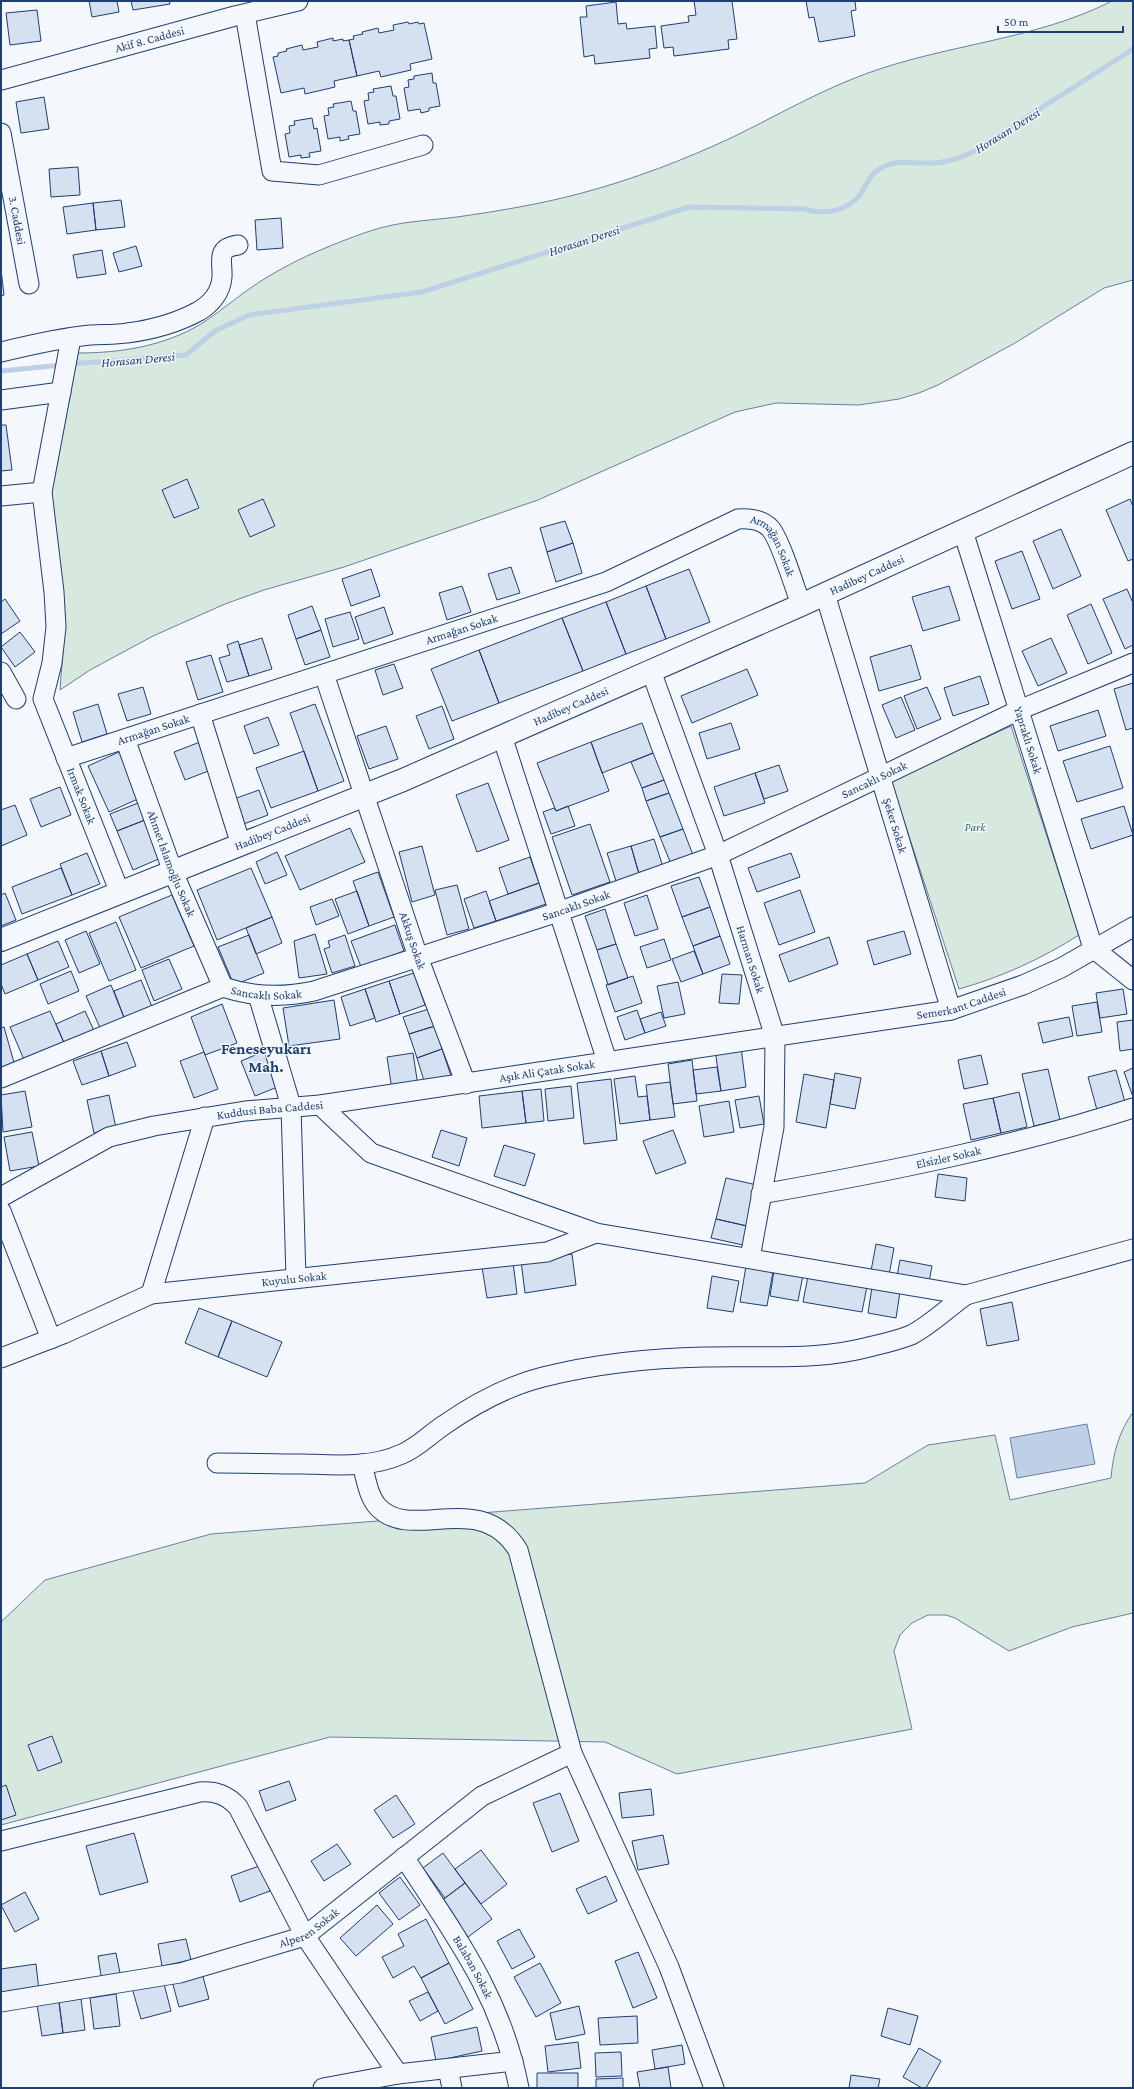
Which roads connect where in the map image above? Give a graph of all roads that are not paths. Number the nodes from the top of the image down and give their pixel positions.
1 (298, 1) edge
2 (238, 10) edge
3 (1, 80) edge
4 (1, 133) edge
5 (423, 145) dead end
6 (238, 245) dead end
7 (29, 284) dead end
8 (71, 338) junction
9 (1, 352) edge
10 (61, 392) junction
11 (1, 400) edge
12 (1133, 453) edge
13 (42, 492) junction
14 (1, 496) edge
15 (963, 531) junction
16 (825, 594) junction
17 (801, 605) junction
18 (1133, 663) edge
19 (651, 671) junction
20 (1, 672) edge
21 (324, 674) junction
22 (16, 699) dead end
23 (1019, 710) junction
24 (200, 714) junction
25 (502, 736) junction
26 (125, 739) junction
27 (66, 758) junction
28 (881, 778) junction
29 (364, 796) junction
30 (241, 845) junction
31 (718, 855) junction
32 (173, 872) junction
33 (120, 894) junction
34 (558, 912) junction
35 (1133, 927) edge
36 (1, 940) edge
37 (1093, 948) junction
38 (418, 958) junction
39 (1133, 980) edge
40 (223, 987) junction
41 (258, 995) junction
42 (951, 1010) junction
43 (775, 1036) junction
44 (607, 1061) junction
45 (1, 1078) edge
46 (466, 1084) junction
47 (320, 1105) junction
48 (291, 1106) junction
49 (1133, 1108) edge
50 (205, 1116) junction
51 (762, 1194) junction
52 (1, 1197) edge
53 (1, 1211) edge
54 (596, 1233) junction
55 (1133, 1249) edge
56 (750, 1258) junction
57 (296, 1278) junction
58 (151, 1294) junction
59 (966, 1295) junction
60 (51, 1339) junction
61 (1, 1358) edge
62 (217, 1463) dead end
63 (362, 1464) junction
64 (572, 1753) junction
65 (1, 1841) edge
66 (404, 1857) junction
67 (305, 1936) junction
68 (1, 2002) edge
69 (513, 2061) junction
70 (448, 2069) junction
71 (398, 2074) junction
72 (323, 2088) edge
73 (452, 2088) edge
74 (519, 2088) edge
75 (714, 2088) edge

1 - 2 street, Akif 8. Caddesi
2 - 3 street, Akif 8. Caddesi
2 - 5 street
4 - 7 street, 3. Caddesi
6 - 8 street
8 - 9 street
8 - 10 street
10 - 11 street
10 - 13 street
12 - 15 main road, Hadibey Caddesi
13 - 14 street
13 - 27 street, Irmak Sokak
15 - 16 main road, Hadibey Caddesi
15 - 23 street, Yapraklı Sokak
16 - 17 main road, Hadibey Caddesi
16 - 28 street, Şeker Sokak
17 - 19 main road, Hadibey Caddesi
17 - 21 street, Armağan Sokak
18 - 23 street, Sancaklı Sokak
19 - 25 main road, Hadibey Caddesi
19 - 31 street, Harman Sokak
20 - 22 street
21 - 24 street, Armağan Sokak
21 - 29 street, Akkuş Sokak
23 - 28 street, Sancaklı Sokak
23 - 37 street, Yapraklı Sokak
24 - 26 street, Armağan Sokak
24 - 30 street
25 - 29 main road, Hadibey Caddesi
25 - 34 street
26 - 27 street, Armağan Sokak
26 - 32 street, Ahmet İslamoğlu Sokak
27 - 33 street, Irmak Sokak
28 - 31 street, Sancaklı Sokak
28 - 42 street, Şeker Sokak
29 - 30 main road, Hadibey Caddesi
29 - 38 street, Akkuş Sokak
30 - 32 main road, Hadibey Caddesi
31 - 34 street, Sancaklı Sokak
31 - 43 street, Harman Sokak
32 - 33 main road, Hadibey Caddesi
32 - 40 street, Ahmet İslamoğlu Sokak
33 - 36 main road, Hadibey Caddesi
34 - 38 street, Sancaklı Sokak
34 - 44 street
35 - 37 street, Semerkant Caddesi
37 - 39 street
37 - 42 street, Semerkant Caddesi
38 - 41 street, Sancaklı Sokak
38 - 46 street, Akkuş Sokak
40 - 41 street, Sancaklı Sokak
40 - 45 street, Sancaklı Sokak
41 - 48 street
42 - 43 street, Semerkant Caddesi
43 - 44 street, Aşık Ali Çatak Sokak
43 - 51 street, Harman Sokak
44 - 46 street, Aşık Ali Çatak Sokak
46 - 47 street, Aşık Ali Çatak Sokak
47 - 48 street, Kuddusi Baba Caddesi
47 - 54 street, Kuddusi Baba Caddesi
48 - 50 street, Kuddusi Baba Caddesi
48 - 57 street
49 - 51 street, Elsizler Sokak
50 - 52 street, Kuddusi Baba Caddesi
50 - 58 street
51 - 56 street, Harman Sokak
53 - 60 street
54 - 56 street, Kuddusi Baba Caddesi
54 - 57 street, Kuyulu Sokak
55 - 59 street
56 - 59 street, Kuddusi Baba Caddesi
57 - 58 street, Kuyulu Sokak
58 - 60 street, Kuyulu Sokak
59 - 63 street
60 - 61 street, Kuyulu Sokak
62 - 63 street
63 - 64 street
64 - 66 street, Alperen Sokak
64 - 75 street
65 - 67 street
66 - 67 street, Alperen Sokak
66 - 69 street, Balaban Sokak
67 - 68 street, Alperen Sokak
67 - 71 street
69 - 70 street
69 - 74 street, Balaban Sokak
70 - 71 street
70 - 73 street
71 - 72 street

